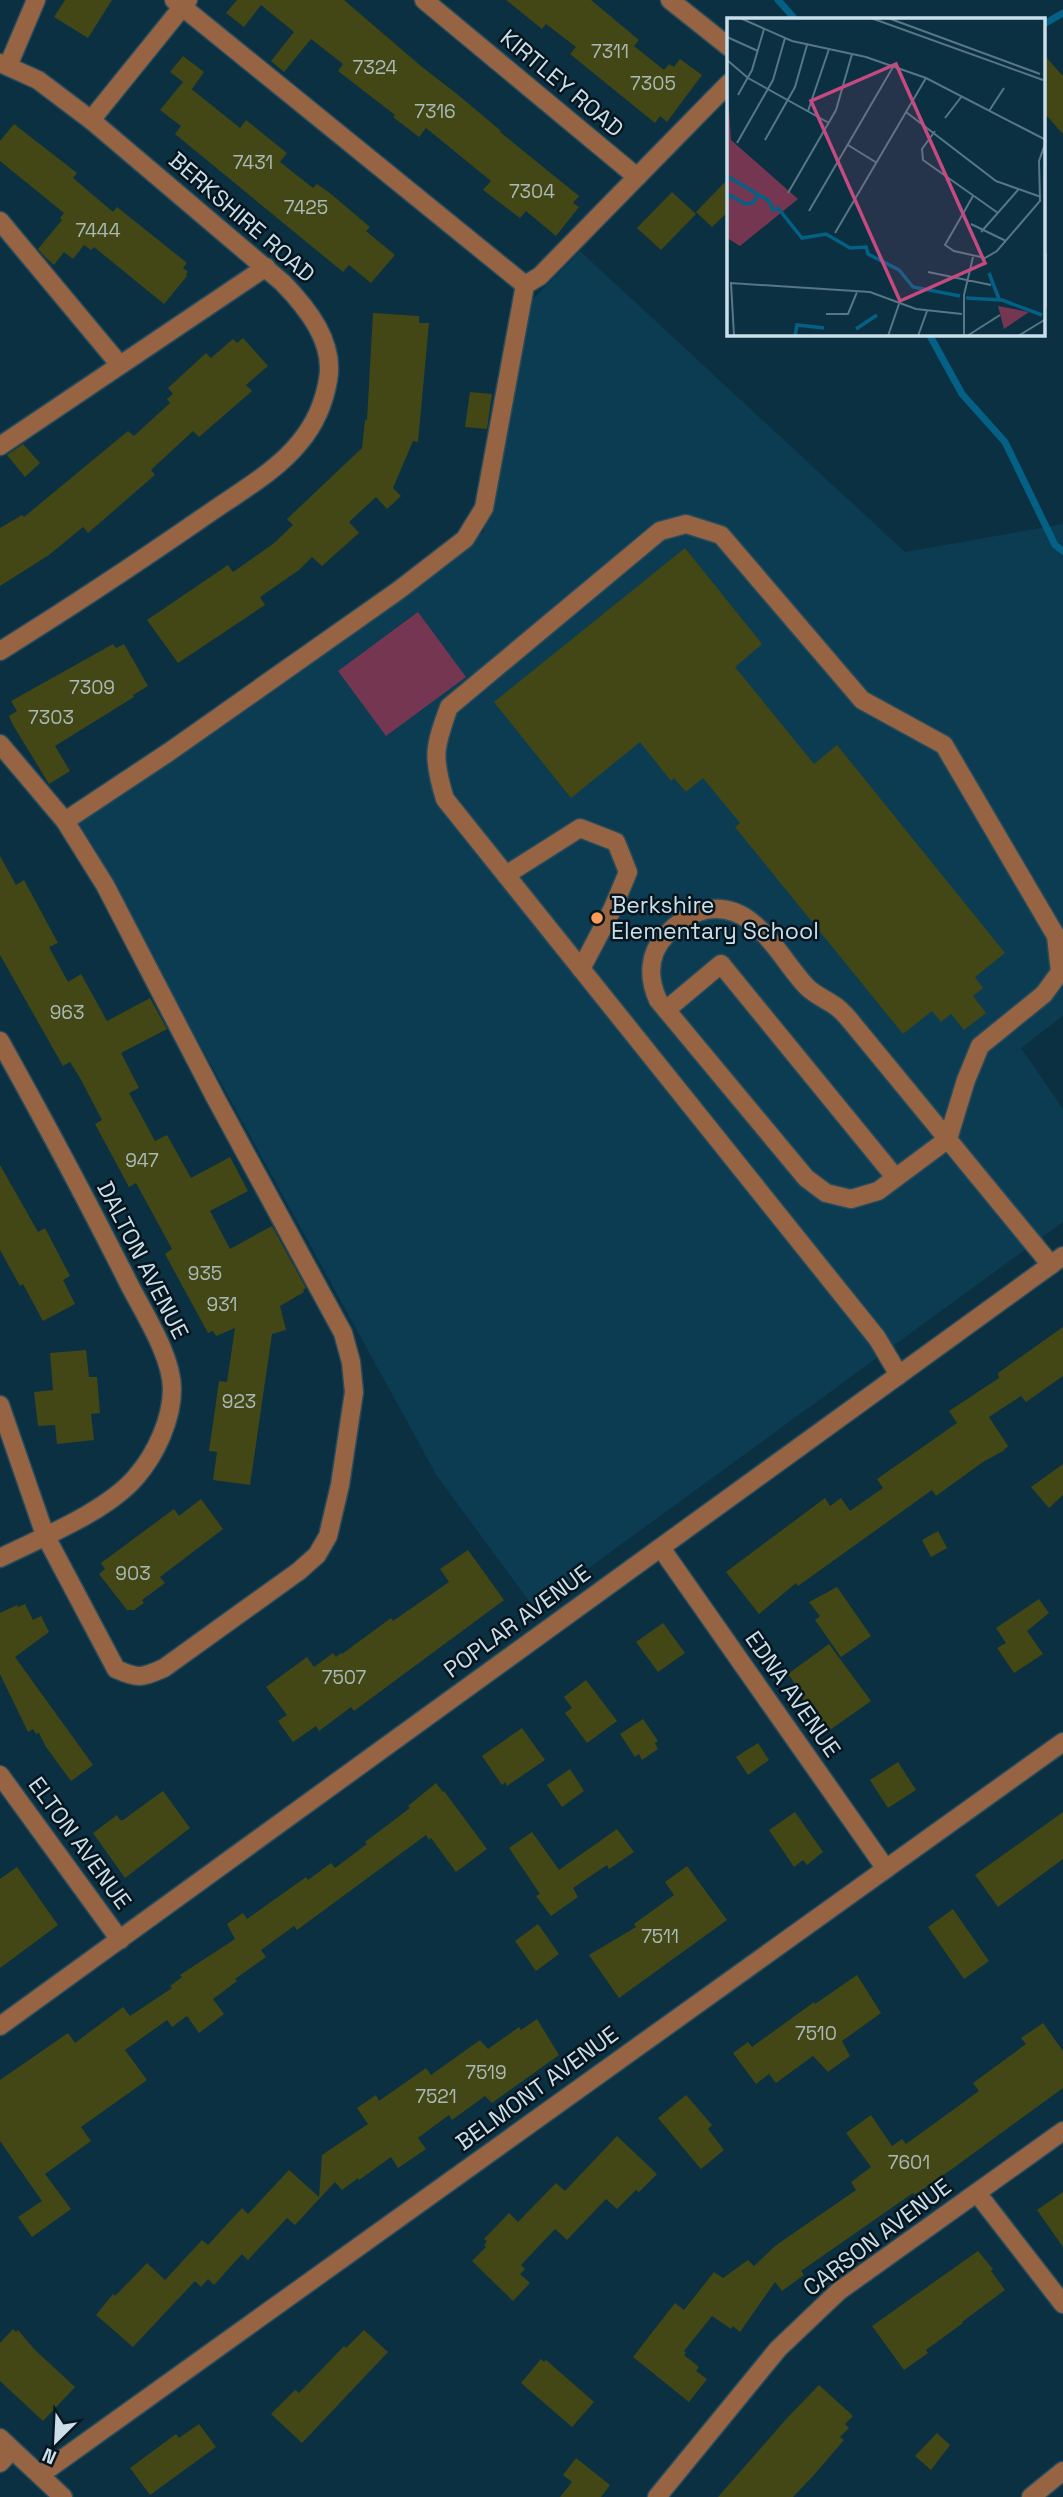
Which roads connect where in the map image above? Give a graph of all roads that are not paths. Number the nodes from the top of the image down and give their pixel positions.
1 (36, 0) edge
2 (424, 0) edge
3 (670, 0) edge
4 (181, 2) edge
5 (727, 45) edge
6 (4, 65) edge
7 (727, 85) edge
8 (91, 120) junction
9 (637, 177) junction
10 (0, 221) edge
11 (266, 267) junction
12 (525, 285) junction
13 (120, 365) junction
14 (0, 446) edge
15 (0, 651) edge
16 (0, 744) edge
17 (65, 821) junction
18 (506, 875) junction
19 (581, 969) junction
20 (666, 1010) junction
21 (0, 1041) edge
22 (948, 1139) junction
23 (894, 1178) junction
24 (1057, 1261) edge
25 (899, 1375) junction
26 (0, 1405) edge
27 (45, 1535) junction
28 (661, 1548) junction
29 (0, 1558) edge
30 (1063, 1742) edge
31 (1, 1778) edge
32 (886, 1869) junction
33 (120, 1940) junction
34 (0, 2026) edge
35 (1063, 2131) edge
36 (977, 2193) junction
37 (1063, 2304) edge
38 (4, 2450) edge
39 (1063, 2471) edge
40 (40, 2475) junction
41 (64, 2497) edge
42 (657, 2497) edge
43 (1031, 2497) edge

1 - 6 street
2 - 9 street, KIRTLEY ROAD
3 - 5 street
4 - 8 street
4 - 12 street
6 - 8 street, BERKSHIRE ROAD
7 - 9 street
8 - 11 street, BERKSHIRE ROAD
9 - 12 street
10 - 13 street
11 - 13 street
11 - 15 street, BERKSHIRE ROAD
12 - 17 street
13 - 14 street
16 - 17 street
17 - 27 street
18 - 19 street
18 - 19 street
18 - 22 street
19 - 25 street
20 - 22 street
20 - 23 street
20 - 23 street
21 - 27 street, DALTON AVENUE
22 - 23 street
22 - 24 street
24 - 25 street, POPLAR AVENUE
25 - 28 street, POPLAR AVENUE
26 - 27 street
27 - 29 street, DALTON AVENUE
28 - 32 street, EDNA AVENUE
28 - 33 street, POPLAR AVENUE
30 - 32 street, BELMONT AVENUE
31 - 33 street, ELTON AVENUE
32 - 40 street, BELMONT AVENUE
33 - 34 street, POPLAR AVENUE
35 - 36 street, CARSON AVENUE
36 - 37 street
36 - 42 street, CARSON AVENUE
38 - 40 street
39 - 43 street
40 - 41 street

